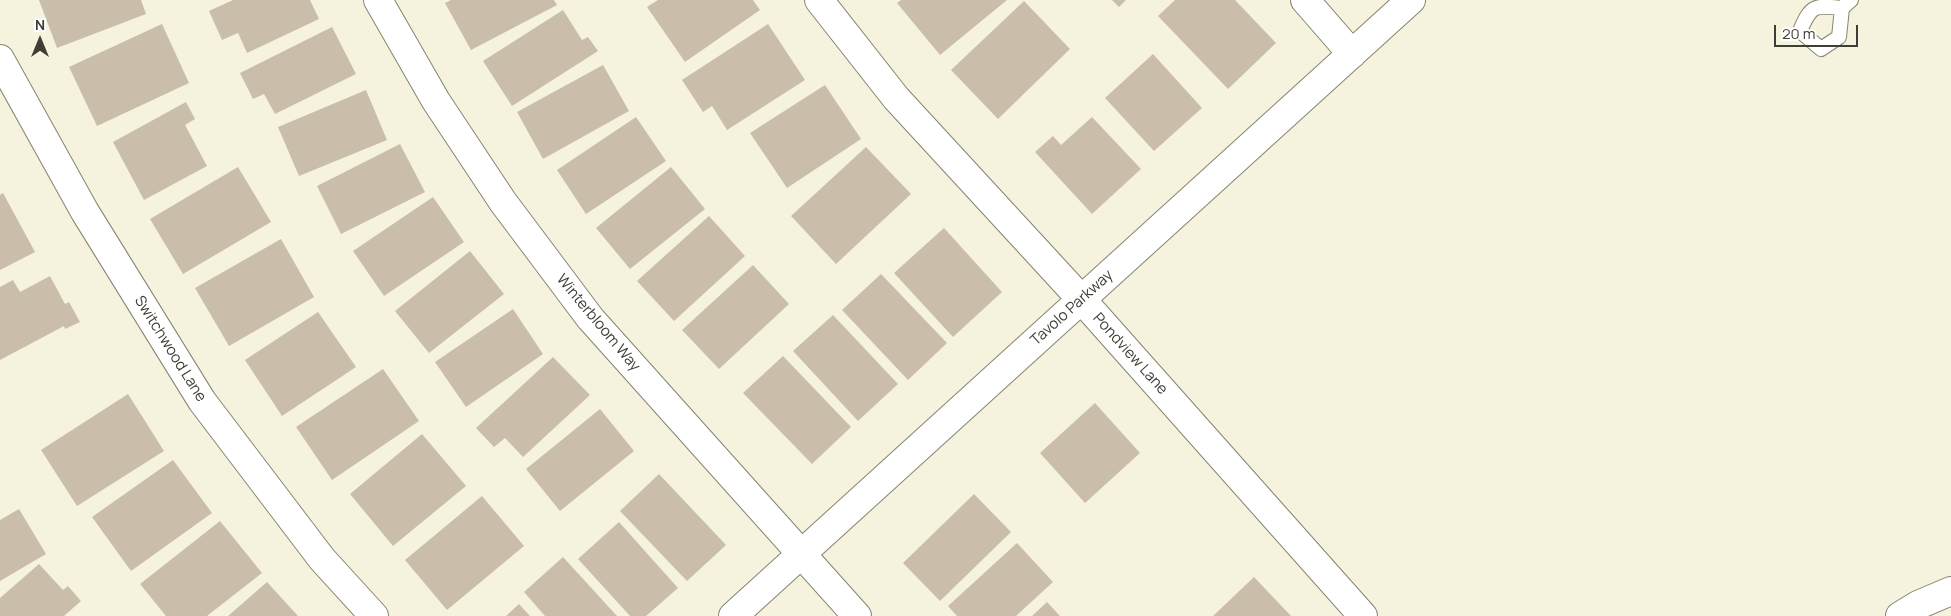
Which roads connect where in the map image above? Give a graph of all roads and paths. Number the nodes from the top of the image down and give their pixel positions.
1 (378, 0) edge
2 (819, 0) edge
3 (1305, 0) edge
4 (1411, 0) edge
5 (1352, 54) junction
6 (0, 59) edge
7 (1082, 300) junction
8 (801, 552) junction
9 (1951, 591) edge
10 (374, 616) edge
11 (733, 616) edge
12 (857, 616) edge
13 (1362, 616) edge
14 (1900, 616) edge

1 - 8 street, Winterbloom Way
2 - 7 street, Pondview Lane
3 - 5 street
4 - 5 street, Tavolo Parkway
5 - 7 street, Tavolo Parkway
6 - 10 street, Switchwood Lane
7 - 8 street, Tavolo Parkway
7 - 13 street, Pondview Lane
8 - 11 street, Tavolo Parkway
8 - 12 street, Winterbloom Way
9 - 14 street

